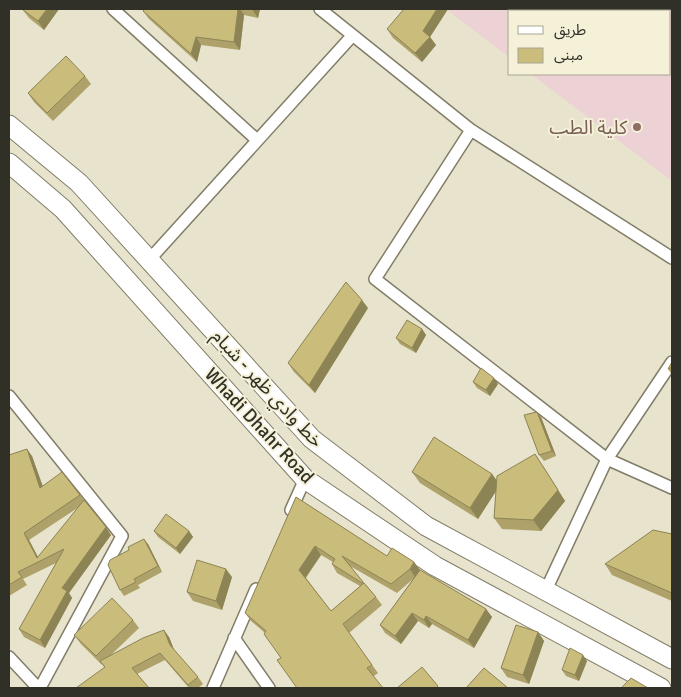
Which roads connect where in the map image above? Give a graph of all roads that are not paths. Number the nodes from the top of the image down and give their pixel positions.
1 (113, 9) edge
2 (320, 9) edge
3 (352, 36) junction
4 (9, 125) edge
5 (471, 130) junction
6 (257, 140) junction
7 (9, 164) edge
8 (672, 258) edge
9 (150, 259) junction
10 (672, 362) edge
11 (9, 396) edge
12 (607, 459) junction
13 (305, 479) junction
14 (672, 488) edge
15 (285, 523) edge
16 (262, 576) edge
17 (546, 590) junction
18 (234, 638) junction
19 (9, 657) edge
20 (672, 659) edge
21 (650, 686) edge
22 (39, 688) edge
23 (213, 688) edge
24 (269, 688) edge

1 - 6 street
2 - 3 street
3 - 5 street
3 - 6 street
4 - 9 main road, خط وادي ظهر - شبام
5 - 8 street
5 - 12 street
6 - 9 street
7 - 13 main road, Whadi Dhahr Road
9 - 17 main road, خط وادي ظهر - شبام
10 - 12 street
11 - 22 street
12 - 14 street
12 - 17 street
13 - 15 street
13 - 21 main road, Whadi Dhahr Road
16 - 18 street
17 - 20 main road, خط وادي ظهر - شبام
18 - 23 street
18 - 24 street
19 - 22 street

